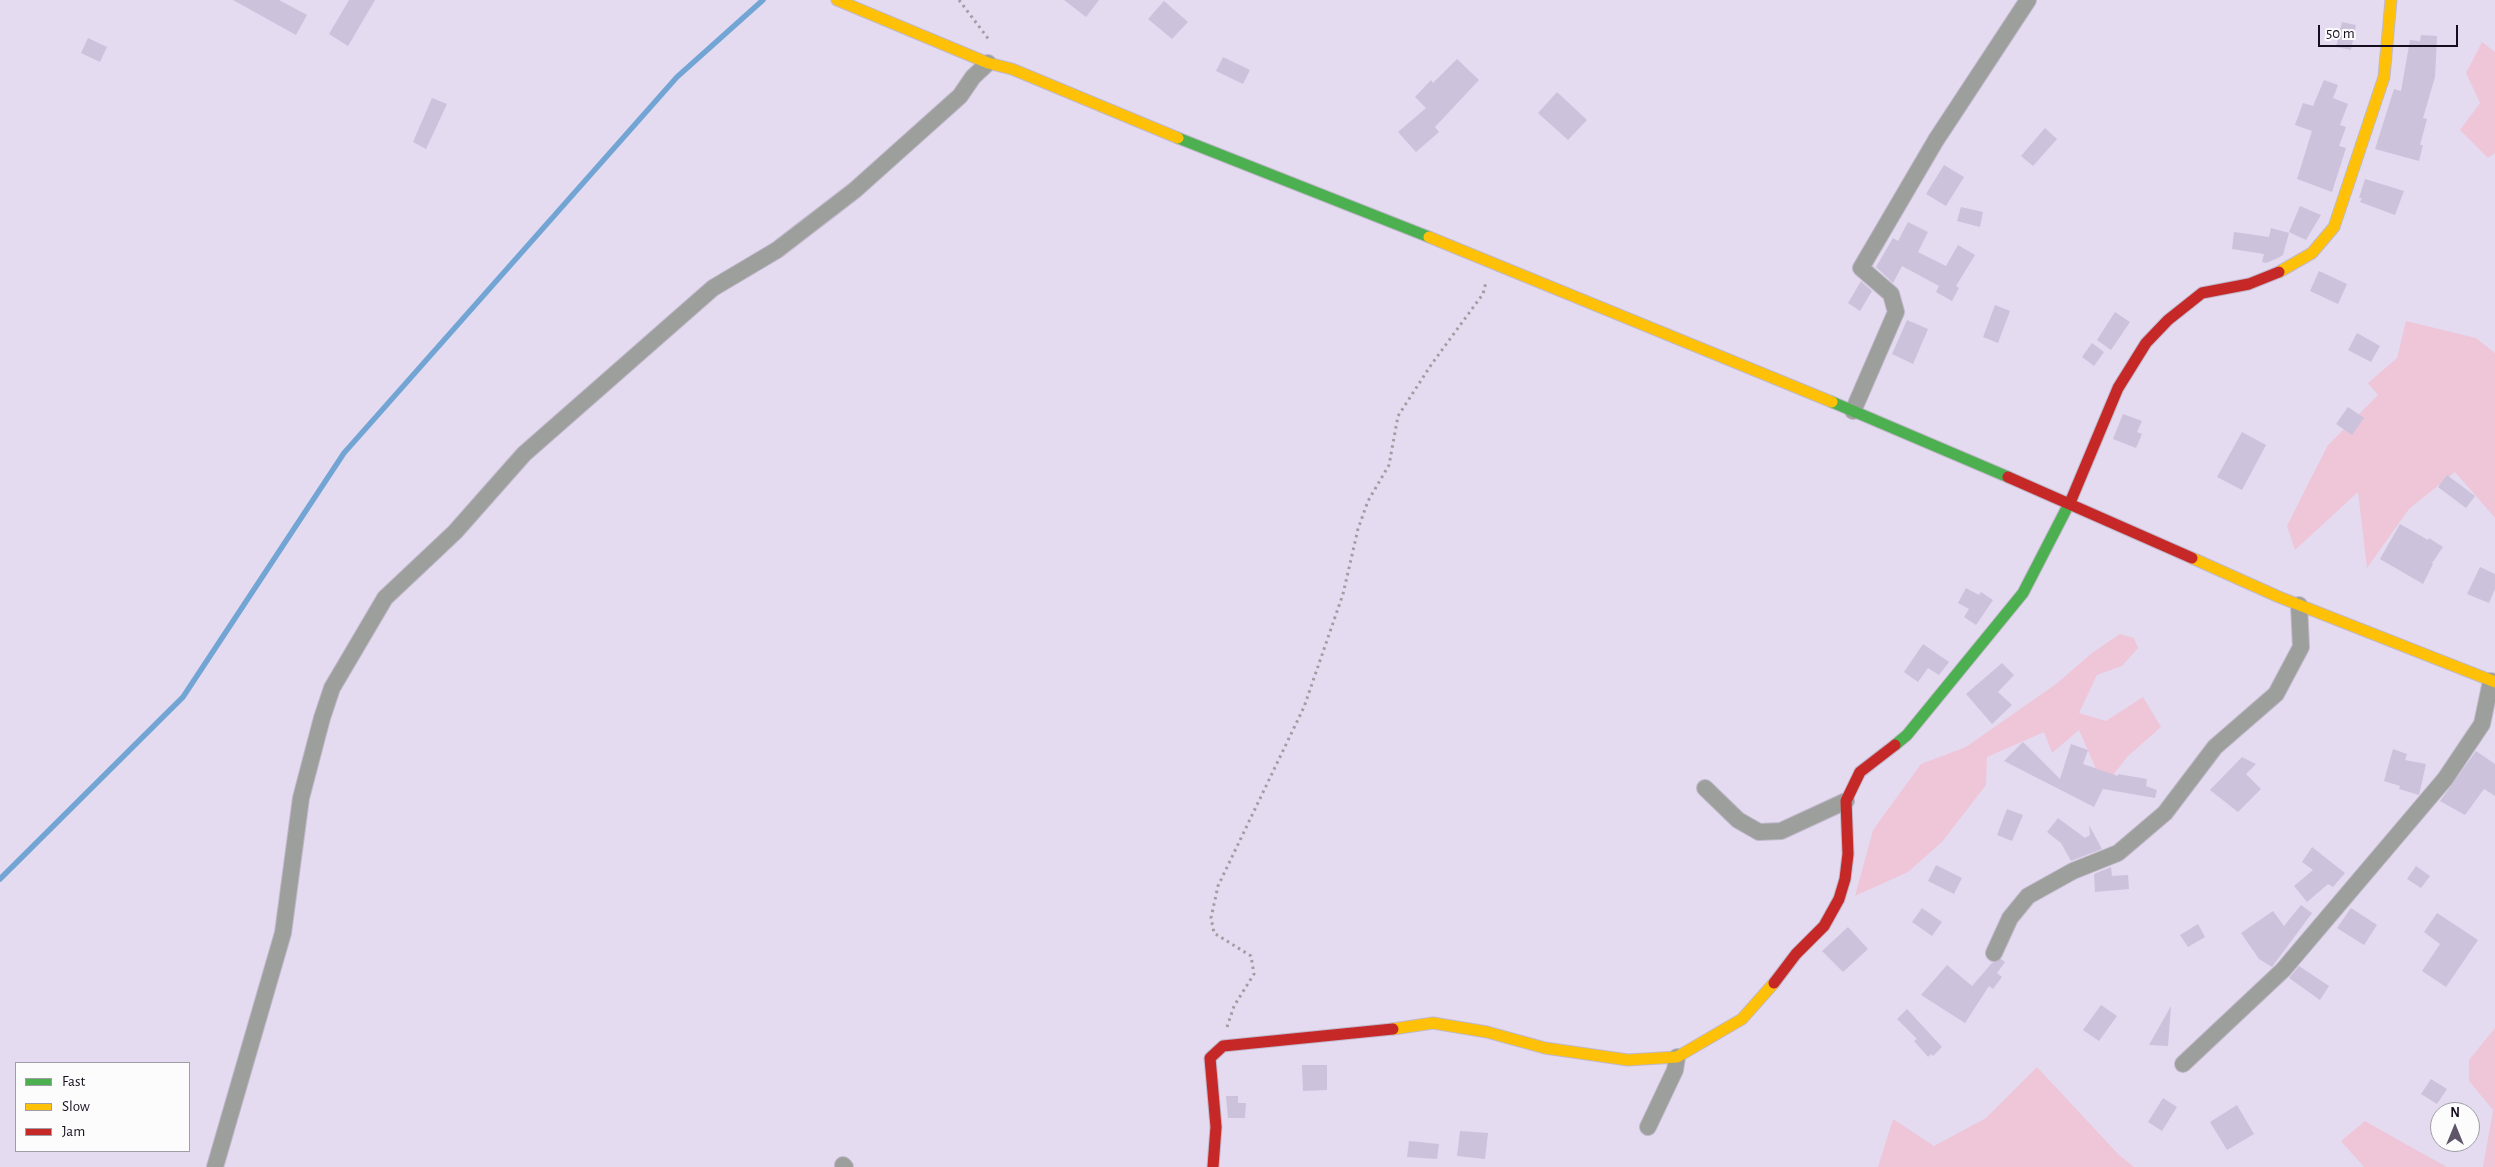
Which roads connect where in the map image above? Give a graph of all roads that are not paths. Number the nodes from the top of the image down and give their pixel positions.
1 (837, 0) edge
2 (2028, 0) edge
3 (2391, 0) edge
4 (988, 63) junction
5 (1853, 411) junction
6 (2070, 503) junction
7 (2299, 605) junction
8 (2493, 682) edge
9 (1705, 788) dead end
10 (1846, 801) junction
11 (1994, 953) dead end
12 (1676, 1057) junction
13 (2183, 1064) dead end
14 (1648, 1127) dead end
15 (215, 1167) edge
16 (1213, 1167) edge

1 - 4 street
2 - 5 street
3 - 6 street
4 - 5 street
4 - 15 street
5 - 6 street
6 - 7 street
6 - 10 street
7 - 8 street
7 - 11 street
8 - 13 street
9 - 10 street
10 - 12 street
12 - 14 street
12 - 16 street

